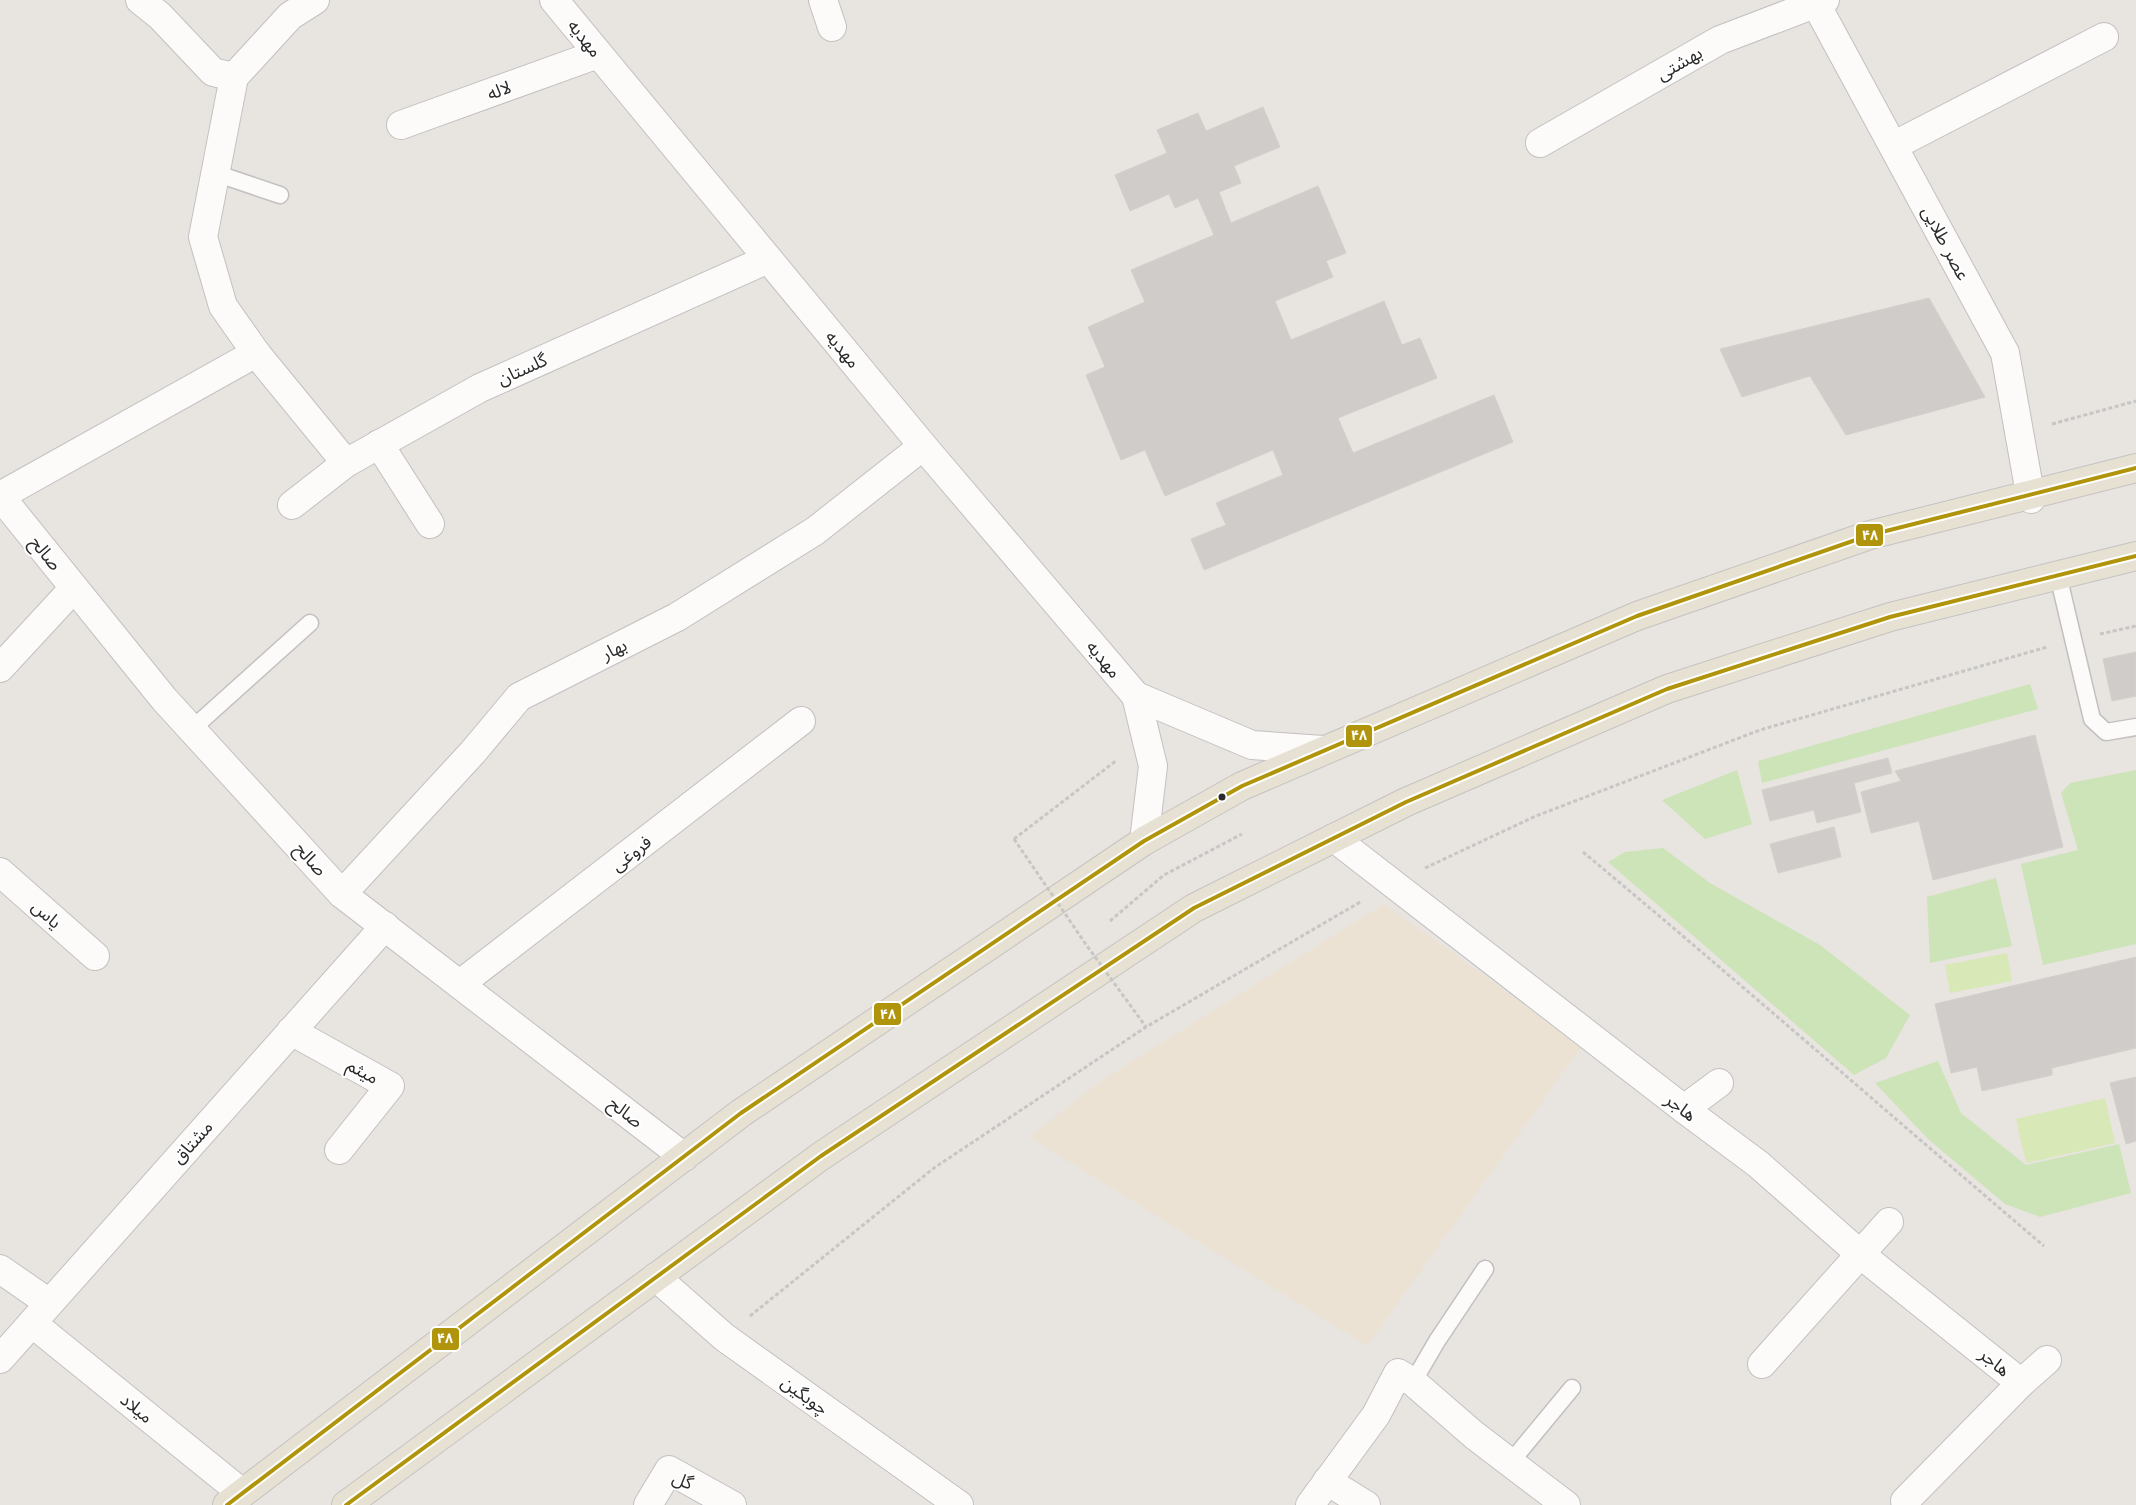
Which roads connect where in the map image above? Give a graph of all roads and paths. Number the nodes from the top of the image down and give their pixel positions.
1 (140, 0) edge
2 (315, 0) edge
3 (554, 0) edge
4 (823, 0) edge
5 (1821, 2) edge
6 (832, 27) dead end
7 (2104, 37) dead end
8 (598, 54) junction
9 (234, 77) junction
10 (401, 125) dead end
11 (1540, 143) dead end
12 (1893, 146) junction
13 (216, 173) junction
14 (280, 195) dead end
15 (768, 260) junction
16 (256, 353) junction
17 (2136, 401) edge
18 (2020, 432) junction
19 (378, 444) junction
20 (923, 446) junction
21 (346, 463) junction
22 (2136, 468) edge
23 (0, 496) edge
24 (2031, 497) junction
25 (292, 505) dead end
26 (430, 524) dead end
27 (2136, 556) edge
28 (2058, 575) junction
29 (74, 588) junction
30 (310, 623) dead end
31 (2136, 626) edge
32 (2074, 640) junction
33 (0, 668) edge
34 (1136, 696) junction
35 (801, 721) dead end
36 (2136, 727) edge
37 (192, 729) junction
38 (1145, 739) junction
39 (1323, 750) junction
40 (1242, 834) dead end
41 (1334, 838) junction
42 (1144, 841) junction
43 (1583, 852) dead end
44 (0, 872) edge
45 (1393, 883) junction
46 (342, 894) junction
47 (1107, 924) dead end
48 (385, 926) junction
49 (1092, 936) dead end
50 (1085, 943) junction
51 (94, 956) dead end
52 (460, 984) junction
53 (1146, 1027) junction
54 (291, 1031) junction
55 (1719, 1083) dead end
56 (1684, 1110) junction
57 (339, 1150) dead end
58 (684, 1157) junction
59 (1889, 1222) dead end
60 (2044, 1246) dead end
61 (1860, 1254) junction
62 (0, 1269) edge
63 (1485, 1269) dead end
64 (656, 1277) junction
65 (40, 1313) junction
66 (724, 1337) junction
67 (0, 1359) edge
68 (2047, 1360) dead end
69 (1762, 1364) dead end
70 (1413, 1382) junction
71 (2021, 1383) junction
72 (1572, 1388) dead end
73 (1510, 1462) junction
74 (1328, 1481) junction
75 (234, 1499) edge
76 (1905, 1501) dead end
77 (346, 1505) edge
78 (648, 1505) edge
79 (732, 1505) edge
80 (959, 1505) edge
81 (1310, 1505) edge
82 (1366, 1505) edge
83 (1566, 1505) edge

1 - 9 street
2 - 9 street
3 - 8 street, مهدیه
4 - 6 street
5 - 11 street, بهشتی
5 - 12 street, عصر طلایی
7 - 12 street
8 - 10 street, لاله
8 - 15 street, مهدیه
9 - 13 street
12 - 18 street, عصر طلایی
13 - 14 lane
13 - 16 street
15 - 19 street, گلستان
15 - 20 street, مهدیه
16 - 21 street
16 - 23 street
17 - 18 path
18 - 24 street, عصر طلایی
19 - 21 street, گلستان
19 - 26 street
20 - 34 street, مهدیه
20 - 46 street, بهار
21 - 25 street, گلستان
22 - 24 main road
23 - 29 street, صالح
24 - 39 main road
27 - 28 main road
28 - 32 lane
28 - 41 main road
29 - 33 street
29 - 37 street, صالح
30 - 37 lane
31 - 32 path
32 - 36 lane
32 - 45 path
34 - 38 street
34 - 39 street
35 - 52 street, فروغی
37 - 46 street, صالح
38 - 42 street
38 - 50 path, bridge
39 - 42 main road
40 - 47 path
41 - 45 street, هاجر
41 - 64 main road
42 - 58 main road
43 - 60 path
44 - 51 street, یاس
45 - 53 path
45 - 56 street, هاجر
46 - 48 street, صالح
48 - 52 street, صالح
48 - 54 street, مشتاق
49 - 50 path
50 - 53 path, bridge
52 - 58 street, صالح
53 - 66 path
54 - 57 street, میثم
54 - 65 street, مشتاق
55 - 56 street
56 - 61 street, هاجر
58 - 75 main road
59 - 61 street
61 - 69 street
61 - 71 street, هاجر
62 - 65 street, میلاد
63 - 70 lane
64 - 66 street, چوبگین
64 - 77 main road
65 - 67 street, مشتاق
65 - 75 street, میلاد
66 - 80 street, چوبگین
68 - 71 street
70 - 73 street
70 - 74 street
71 - 76 street
72 - 73 lane
73 - 83 street
74 - 81 street
74 - 82 street
78 - 79 street, گل

